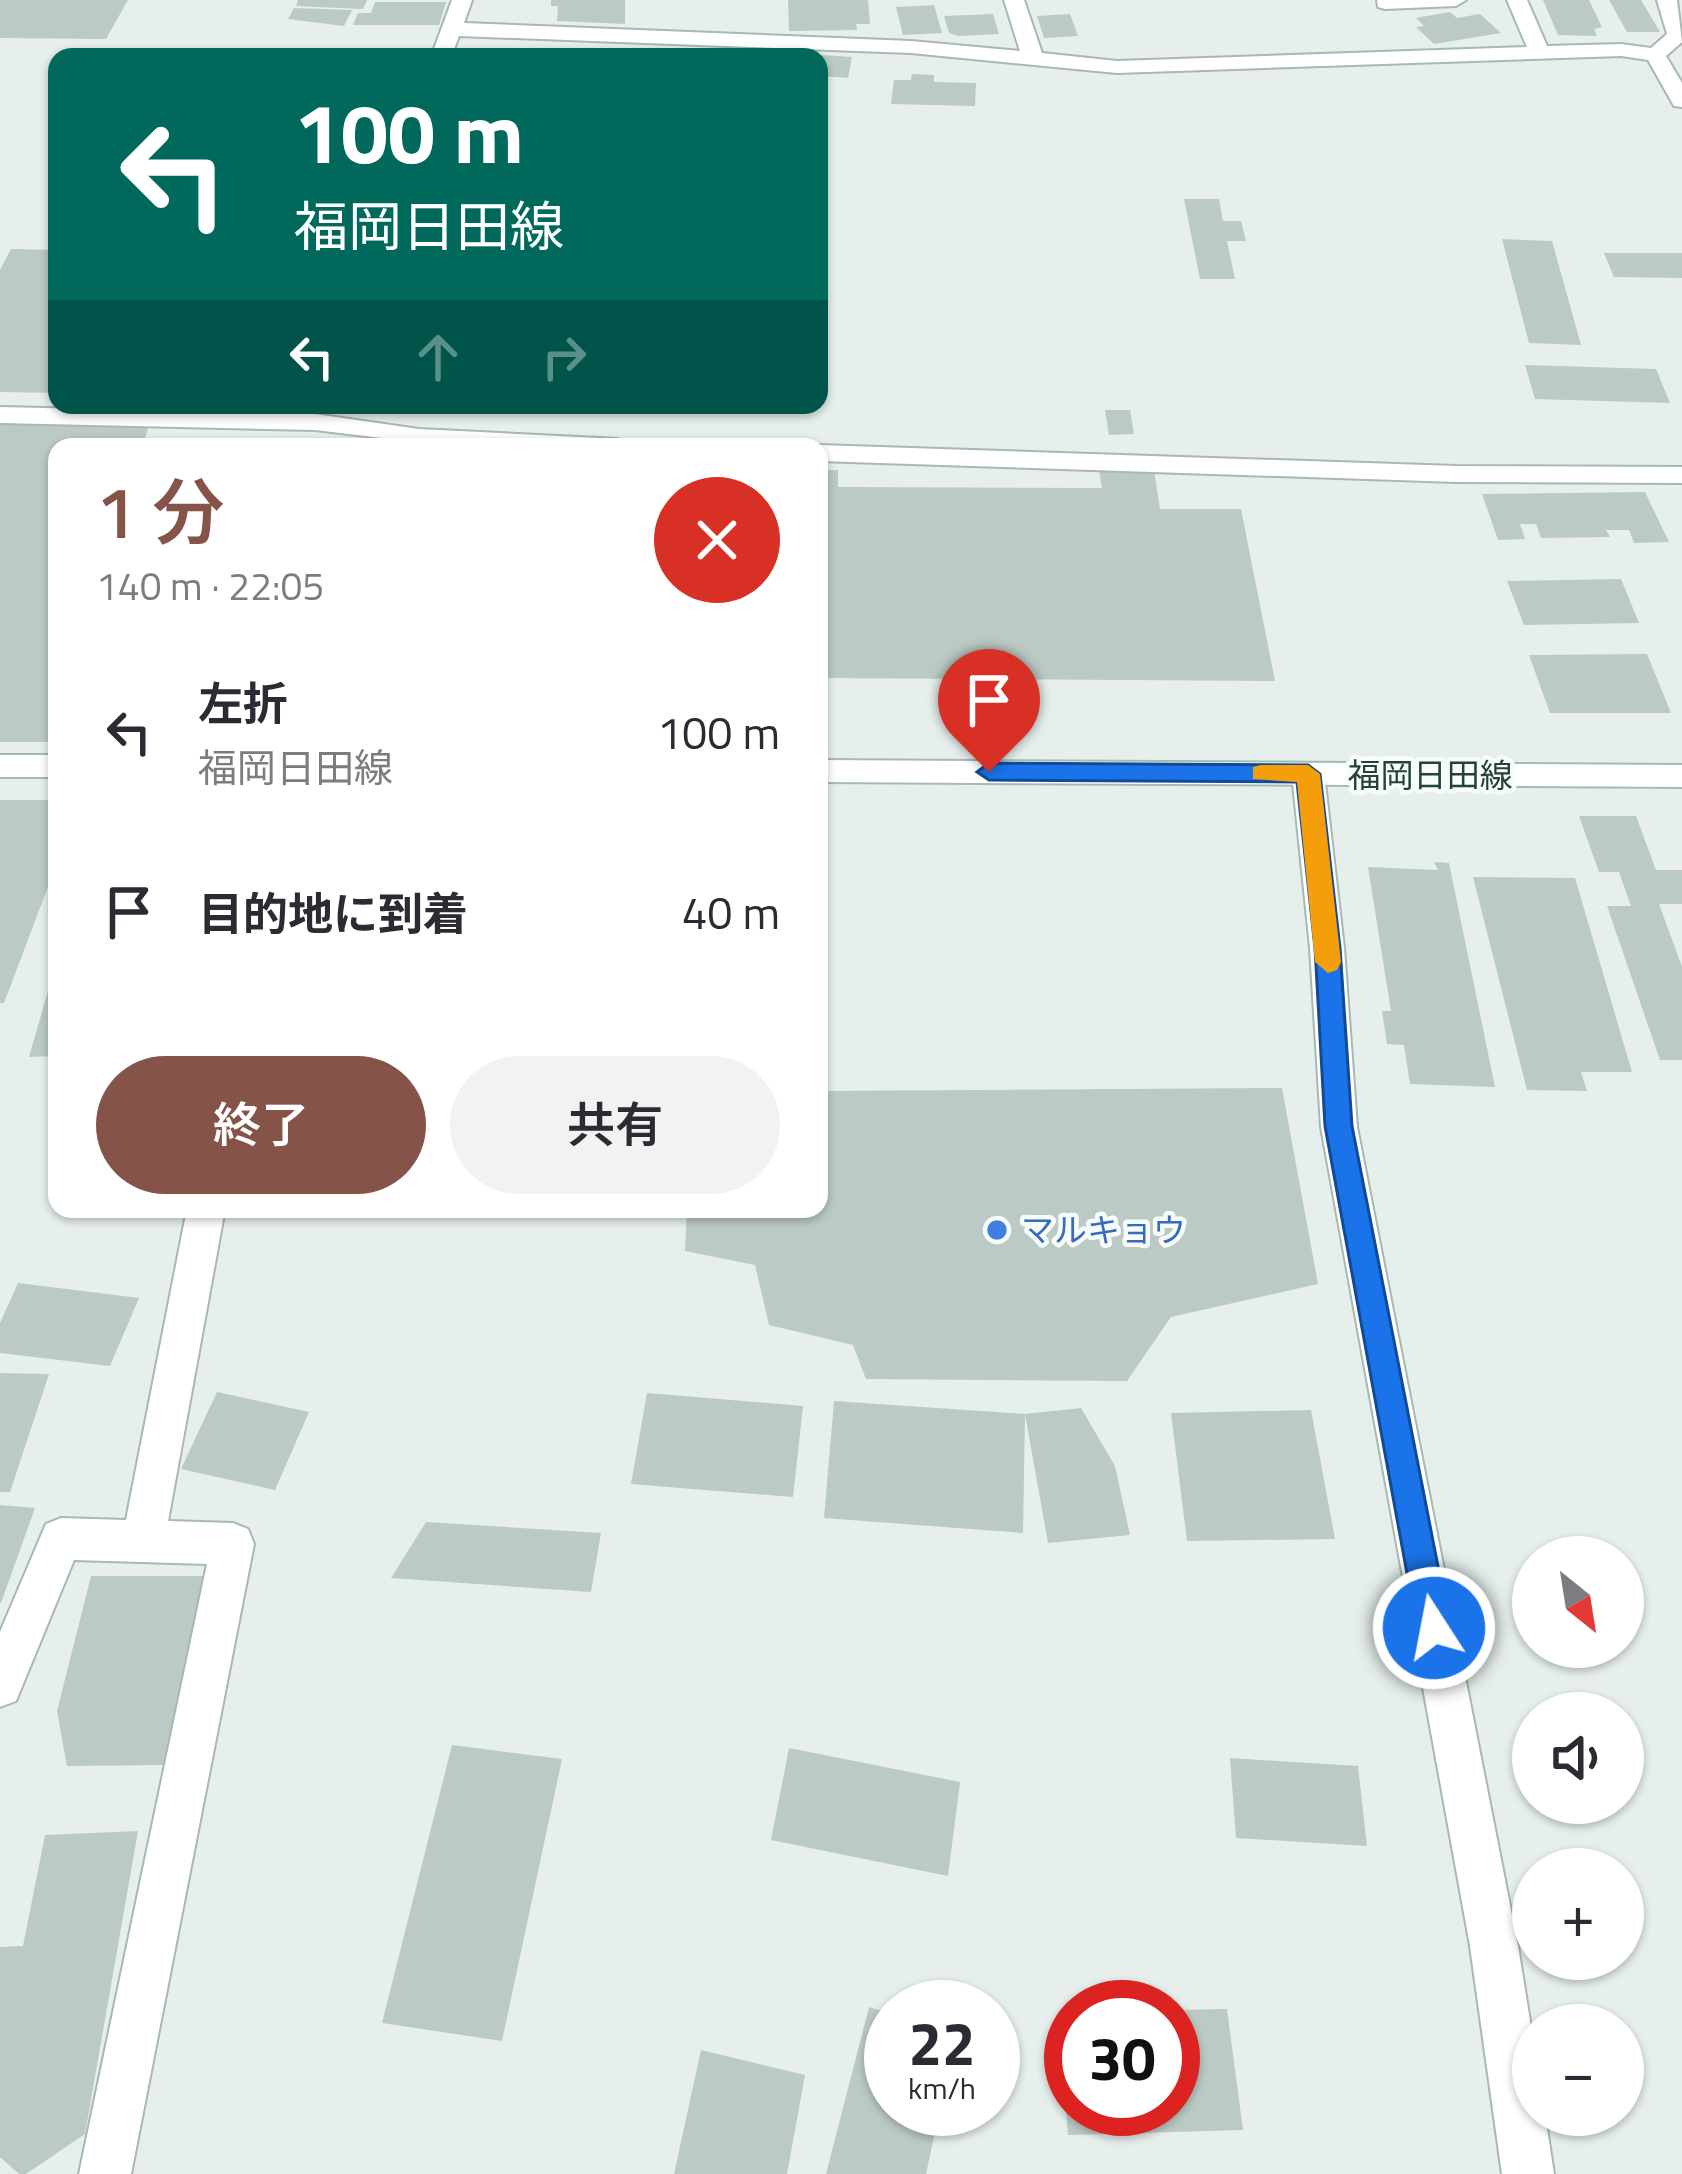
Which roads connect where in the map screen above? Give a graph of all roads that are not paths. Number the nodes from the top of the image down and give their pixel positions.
1 (462, 0) edge
2 (1014, 0) edge
3 (1456, 0) edge
4 (1516, 0) edge
5 (1667, 0) edge
6 (1389, 25) edge
7 (450, 29) junction
8 (443, 48) edge
9 (1540, 53) junction
10 (1655, 56) junction
11 (1033, 58) junction
12 (1682, 101) edge
13 (0, 415) edge
14 (315, 425) edge
15 (430, 438) edge
16 (828, 454) edge
17 (1682, 475) edge
18 (0, 766) edge
19 (48, 766) edge
20 (828, 771) edge
21 (1308, 774) junction
22 (1682, 776) edge
23 (204, 1218) edge
24 (143, 1542) junction
25 (0, 1685) edge
26 (105, 2174) edge
27 (1528, 2174) edge

1 - 7 street
2 - 11 street
3 - 6 street
4 - 9 street
5 - 10 street
6 - 9 street
6 - 11 street
7 - 8 street
7 - 11 street
9 - 10 street
10 - 12 street
13 - 14 street
14 - 15 street
16 - 17 street
18 - 19 street
20 - 21 street, 福岡日田線
21 - 22 street, 福岡日田線
21 - 27 street
23 - 24 street
24 - 25 street
24 - 26 street

